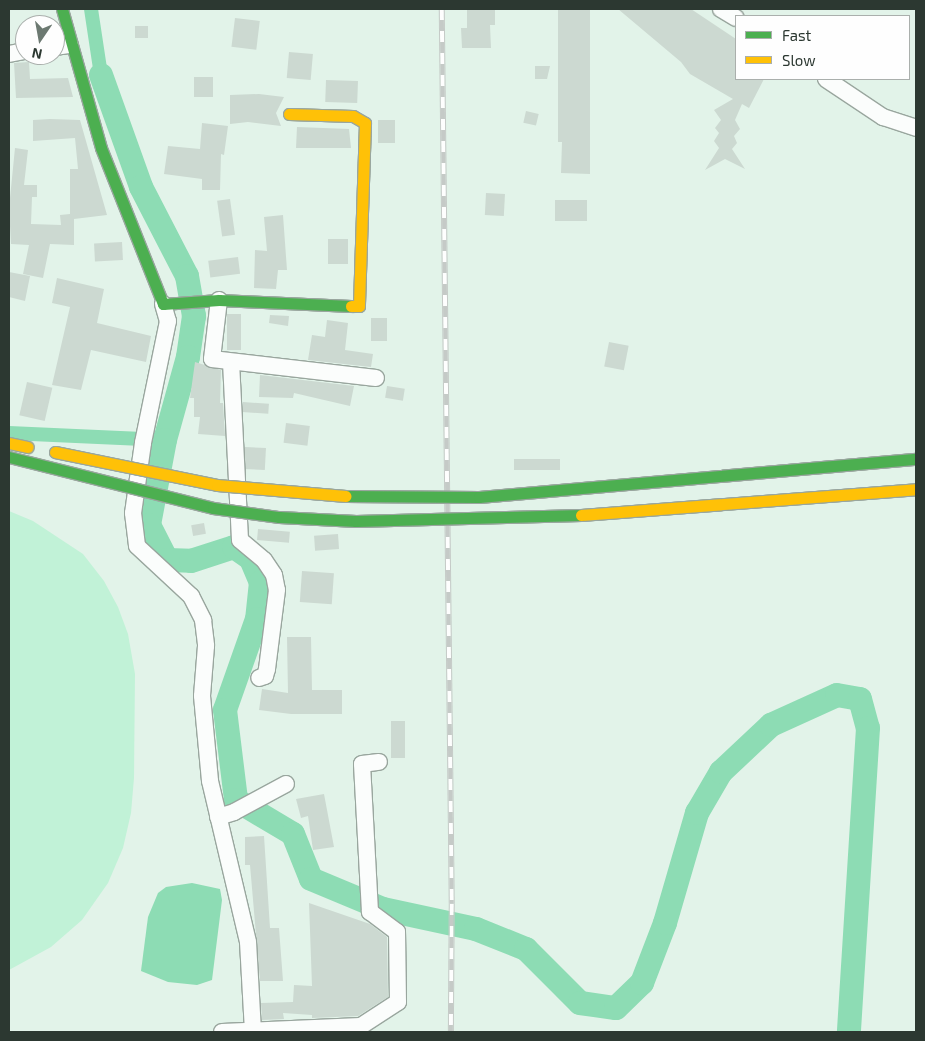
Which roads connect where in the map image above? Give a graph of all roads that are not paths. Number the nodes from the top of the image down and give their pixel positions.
1 (722, 9) edge
2 (735, 17) edge
3 (65, 54) edge
4 (827, 80) edge
5 (289, 114) dead end
6 (916, 128) edge
7 (213, 300) junction
8 (171, 302) junction
9 (232, 362) junction
10 (376, 378) dead end
11 (9, 443) edge
12 (9, 457) edge
13 (916, 459) edge
14 (916, 488) edge
15 (258, 678) dead end
16 (379, 762) dead end
17 (286, 784) dead end
18 (218, 817) junction
19 (253, 1031) junction
20 (222, 1032) edge

1 - 2 street
3 - 8 main road
4 - 6 street
5 - 7 main road
7 - 8 main road
7 - 9 street
8 - 18 street
9 - 10 street
9 - 15 street
11 - 13 main road, bridge
12 - 14 main road, bridge
16 - 19 street
17 - 18 street
18 - 19 street
19 - 20 street

